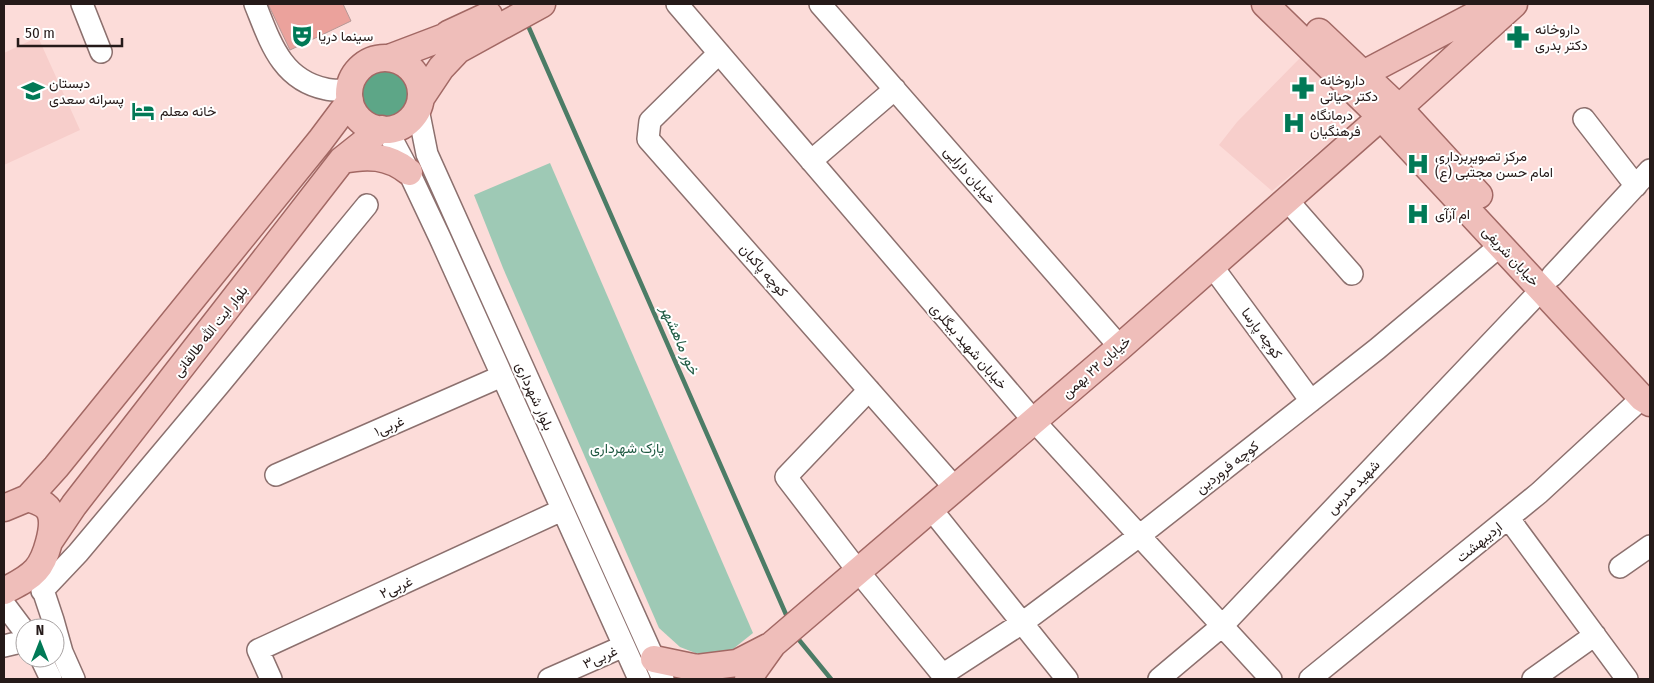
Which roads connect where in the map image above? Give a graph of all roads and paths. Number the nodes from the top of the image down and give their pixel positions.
1 (82, 4) edge
2 (255, 4) edge
3 (542, 4) edge
4 (677, 4) edge
5 (820, 4) edge
6 (1265, 4) edge
7 (1290, 4) edge
8 (1496, 4) edge
9 (1514, 4) edge
10 (500, 15) edge
11 (101, 52) dead end
12 (719, 53) junction
13 (389, 58) junction
14 (1356, 80) junction
15 (895, 89) junction
16 (350, 95) junction
17 (419, 104) junction
18 (1390, 113) junction
19 (1584, 119) dead end
20 (384, 130) junction
21 (342, 160) junction
22 (811, 161) junction
23 (1650, 170) edge
24 (409, 172) junction
25 (1636, 186) junction
26 (1287, 200) junction
27 (367, 206) dead end
28 (460, 229) junction
29 (440, 238) junction
30 (1501, 245) junction
31 (1212, 266) junction
32 (1352, 274) dead end
33 (1547, 283) junction
34 (1120, 347) junction
35 (502, 376) junction
36 (869, 390) junction
37 (1648, 395) edge
38 (1311, 401) junction
39 (1034, 421) junction
40 (276, 476) dead end
41 (955, 488) junction
42 (12, 501) edge
43 (930, 509) junction
44 (562, 510) junction
45 (1509, 519) junction
46 (54, 535) junction
47 (1139, 536) junction
48 (1650, 546) edge
49 (78, 553) junction
50 (1620, 567) dead end
51 (858, 571) junction
52 (40, 580) junction
53 (4, 592) edge
54 (4, 604) edge
55 (33, 618) edge
56 (49, 618) edge
57 (52, 618) edge
58 (15, 619) edge
59 (1022, 623) junction
60 (1222, 626) junction
61 (1595, 635) junction
62 (774, 644) junction
63 (624, 646) junction
64 (65, 659) edge
65 (652, 673) edge
66 (944, 677) edge
67 (74, 679) edge
68 (271, 679) edge
69 (549, 679) edge
70 (748, 679) edge
71 (1067, 679) edge
72 (1159, 679) edge
73 (1271, 679) edge
74 (1310, 679) edge
75 (1533, 679) edge
76 (1627, 679) edge

1 - 11 street
2 - 16 street
3 - 10 main road
4 - 12 street, خیابان شهید بیگلری
5 - 15 street, خیابان دارایی
6 - 14 main road, خیابان شریفی
7 - 14 main road, خیابان شریفی
8 - 14 main road
9 - 18 main road, خیابان ۲۲ بهمن
10 - 13 main road
10 - 17 main road
12 - 22 street, خیابان شهید بیگلری
12 - 36 street, کوچه پاکبان
13 - 16 main road
13 - 17 main road
14 - 18 main road, خیابان شریفی
15 - 22 street
15 - 34 street, خیابان دارایی
16 - 20 main road
16 - 42 main road
17 - 20 main road
17 - 28 street, بلوار شهرداری
18 - 26 main road, خیابان ۲۲ بهمن
18 - 30 main road, خیابان شریفی
18 - 33 main road, خیابان شریفی
19 - 25 street
20 - 21 main road, بلوار ایت الله طالقانی
20 - 24 street, بلوار شهرداری
21 - 24 main road
21 - 46 main road, بلوار ایت الله طالقانی
22 - 39 street, خیابان شهید بیگلری
23 - 25 street, شهید مدرس
24 - 29 street, بلوار شهرداری
25 - 33 street, شهید مدرس
26 - 31 main road, خیابان ۲۲ بهمن
26 - 32 street
27 - 49 street
28 - 29 street
28 - 65 street, بلوار شهرداری
29 - 35 street, بلوار شهرداری
30 - 33 main road, خیابان شریفی
30 - 38 street, کوچه فروردین
31 - 34 main road, خیابان ۲۲ بهمن
31 - 38 street, کوچه پارسا
33 - 37 main road, خیابان شریفی
33 - 60 street, شهید مدرس
34 - 39 main road, خیابان ۲۲ بهمن
35 - 40 street, ۱غربی
35 - 44 street, بلوار شهرداری
36 - 41 street, کوچه پاکبان
36 - 51 street
37 - 45 street, اردیبهشت
38 - 47 street, کوچه فروردین
39 - 41 main road, خیابان ۲۲ بهمن
39 - 47 street, خیابان شهید بیگلری
41 - 43 main road, خیابان ۲۲ بهمن
42 - 46 main road
43 - 51 main road, خیابان ۲۲ بهمن
43 - 59 street
44 - 63 street, بلوار شهرداری
44 - 68 street, ۲غربی
45 - 61 street
45 - 74 street, اردیبهشت
46 - 49 street
46 - 52 main road
47 - 59 street, کوچه فروردین
47 - 60 street, خیابان شهید بیگلری
48 - 50 street
49 - 52 street
51 - 62 main road, خیابان ۲۲ بهمن
51 - 66 street
52 - 53 main road
52 - 57 street
54 - 58 street
55 - 56 street
59 - 66 street, کوچه فروردین
59 - 71 street
60 - 72 street, شهید مدرس
60 - 73 street, خیابان شهید بیگلری
61 - 75 street
61 - 76 street
62 - 65 main road
62 - 70 main road
63 - 65 street, بلوار شهرداری
63 - 69 street, ۳غربی
64 - 67 street

